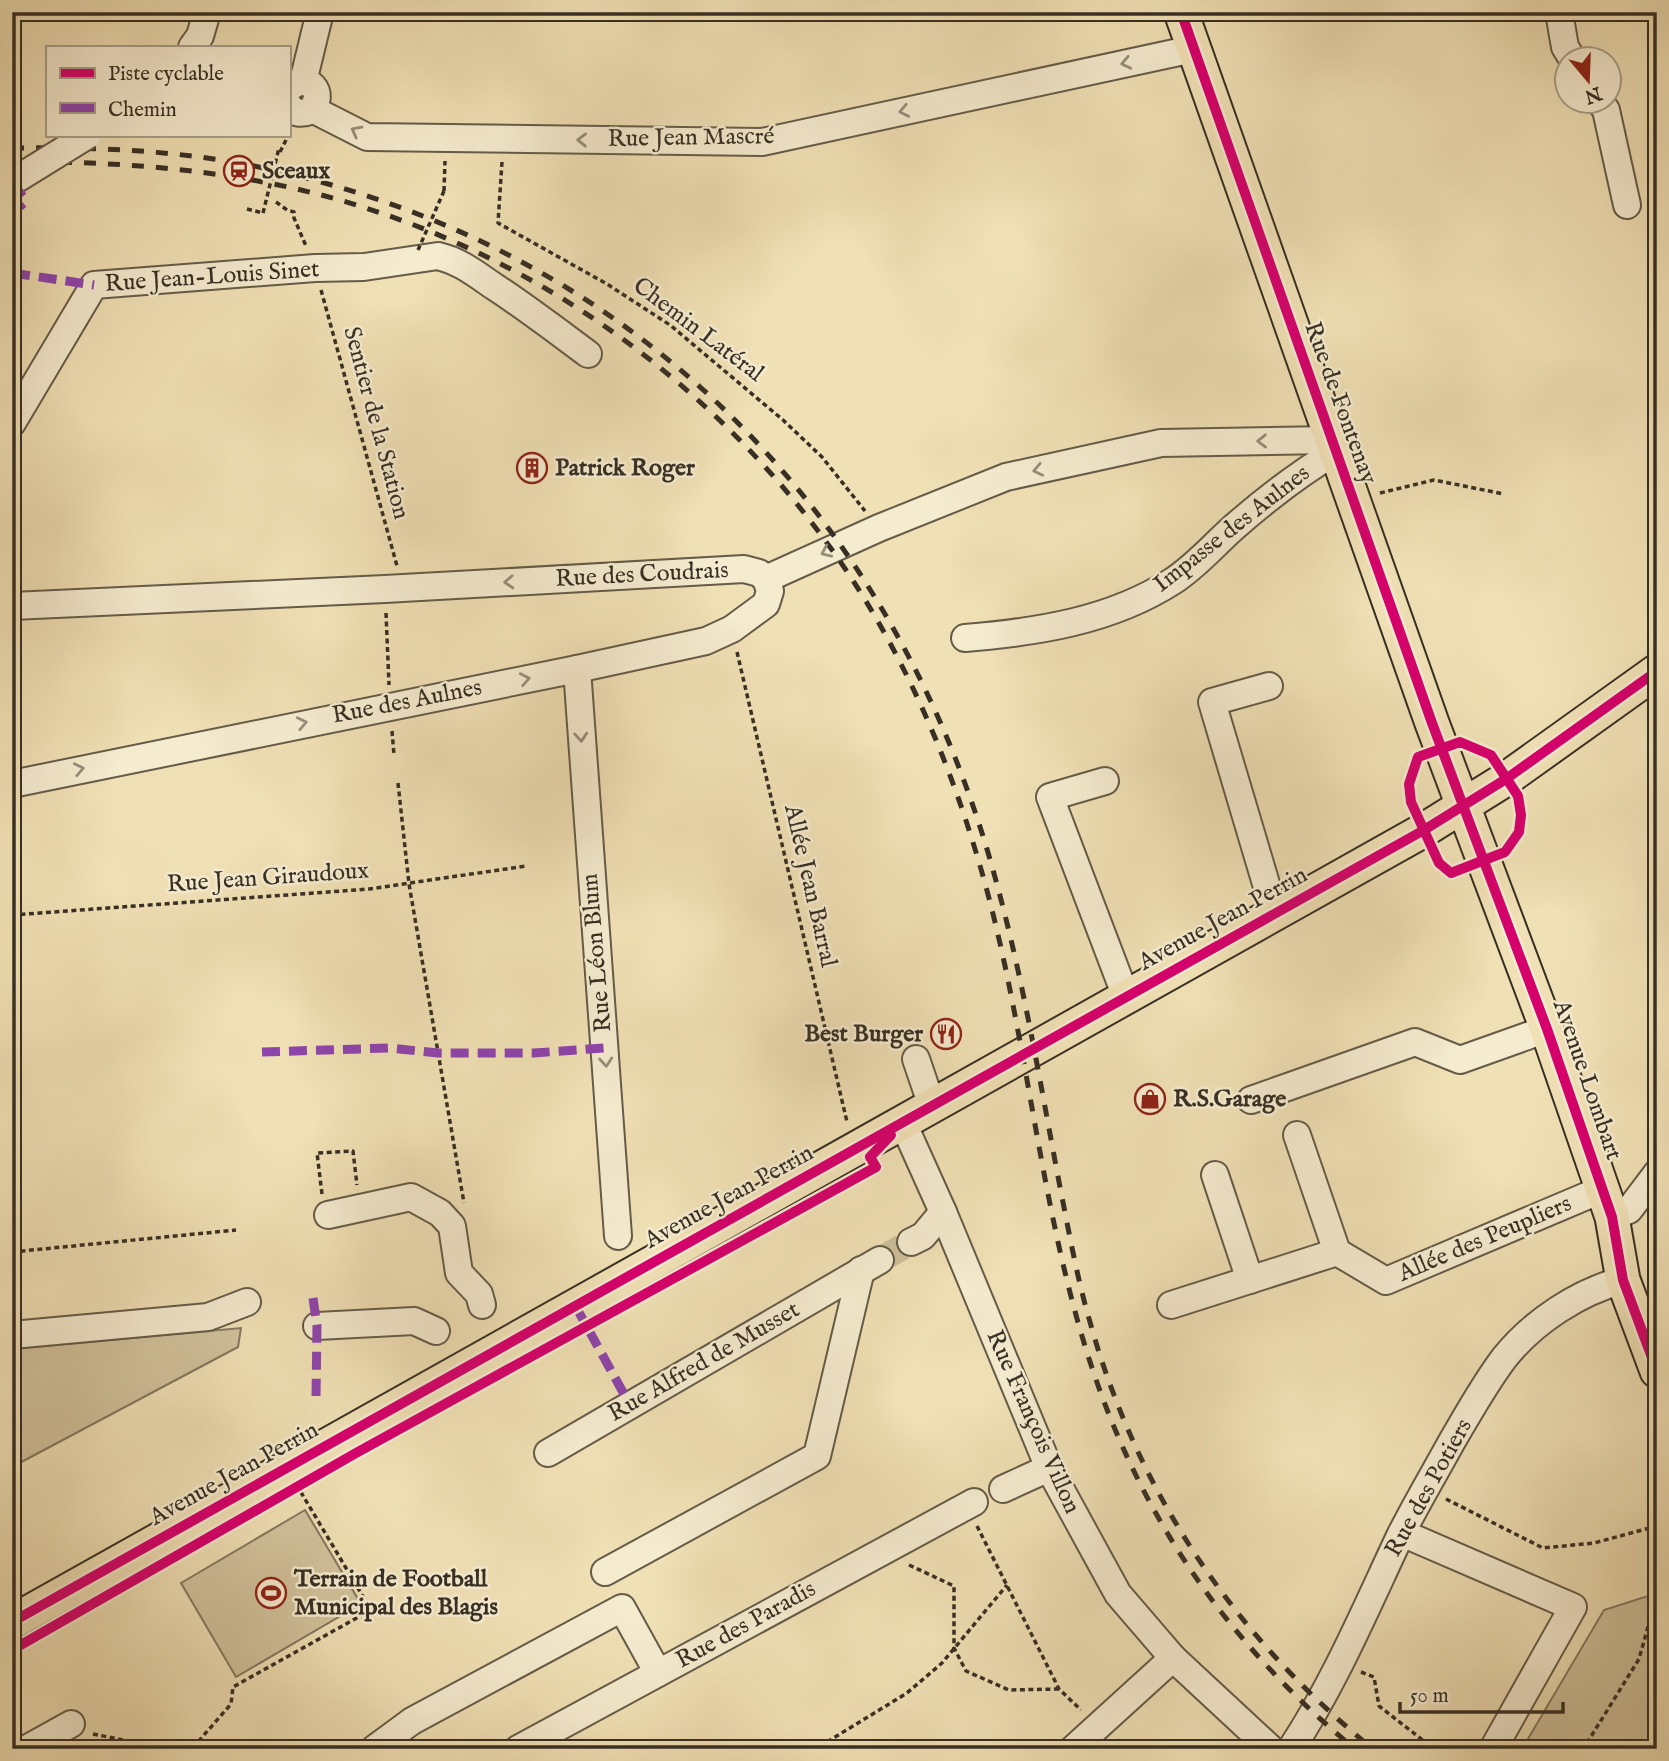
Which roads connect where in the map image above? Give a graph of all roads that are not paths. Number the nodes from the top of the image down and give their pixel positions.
1 (207, 12) edge
2 (320, 12) edge
3 (1181, 12) edge
4 (1559, 12) edge
5 (193, 46) edge
6 (1565, 46) edge
7 (1193, 49) junction
8 (296, 85) edge
9 (301, 107) edge
10 (1606, 116) edge
11 (86, 136) edge
12 (12, 182) edge
13 (1627, 205) dead end
14 (588, 354) dead end
15 (12, 423) edge
16 (1333, 446) junction
17 (766, 579) junction
18 (12, 606) edge
19 (965, 638) dead end
20 (577, 669) junction
21 (1657, 671) edge
22 (1269, 687) dead end
23 (1105, 781) dead end
24 (12, 784) edge
25 (1465, 807) junction
26 (1275, 914) junction
27 (1126, 998) junction
28 (1548, 1029) junction
29 (916, 1059) dead end
30 (1251, 1100) dead end
31 (932, 1107) junction
32 (903, 1123) junction
33 (1297, 1135) dead end
34 (1657, 1173) edge
35 (1215, 1175) dead end
36 (1608, 1203) junction
37 (325, 1209) road end
38 (943, 1212) junction
39 (618, 1236) dead end
40 (911, 1242) tunnel mouth
41 (1337, 1252) junction
42 (1250, 1280) junction
43 (1623, 1280) junction
44 (247, 1302) dead end
45 (482, 1305) dead end
46 (1171, 1305) dead end
47 (317, 1326) dead end
48 (436, 1331) dead end
49 (12, 1335) edge
50 (1657, 1371) edge
51 (548, 1453) dead end
52 (1049, 1468) junction
53 (1003, 1489) dead end
54 (970, 1504) road end
55 (1402, 1533) junction
56 (605, 1572) dead end
57 (12, 1622) edge
58 (1174, 1658) junction
59 (658, 1673) junction
60 (71, 1724) road end
61 (26, 1749) edge
62 (373, 1749) edge
63 (518, 1749) edge
64 (1073, 1749) edge
65 (1271, 1749) edge
66 (1291, 1749) edge
67 (1493, 1749) edge

1 - 5 street
2 - 8 street
3 - 7 main road, Rue de Fontenay
4 - 6 street
7 -> 9 street, Rue Jean Mascré
7 - 16 main road, Rue de Fontenay
8 - 9 street
10 - 13 street
11 - 12 street, bridge
14 - 15 street, Rue Jean-Louis Sinet
16 -> 17 street
16 - 19 street, Impasse des Aulnes
16 - 25 main road, Rue de Fontenay
17 -> 18 street, Rue des Coudrais
17 - 20 street, Rue des Aulnes
24 -> 20 street, Rue des Aulnes
20 -> 39 street, Rue Léon Blum
21 - 25 main road, Avenue Jean Perrin
22 - 26 street
23 - 27 street
25 - 26 main road, Avenue Jean Perrin
25 - 28 main road, Avenue Lombart
26 - 27 main road, Avenue Jean Perrin
27 - 31 main road, Avenue Jean Perrin
28 - 30 street
28 - 36 main road, Avenue Lombart
29 - 31 street
31 - 32 main road, Avenue Jean Perrin
32 - 38 street, Rue François Villon
32 - 57 main road, Avenue Jean Perrin
33 - 41 street
34 - 36 street
35 - 42 street
36 - 41 street, Allée des Peupliers
36 - 43 main road, Avenue Lombart
37 - 45 street
38 - 40 street
38 - 52 street, Rue François Villon
41 - 42 street
42 - 46 street
43 - 50 main road, Avenue Lombart
43 - 55 street, Rue des Potiers
44 - 49 street
47 - 48 street
51 - 56 street, Rue Alfred de Musset
52 - 53 street
52 - 58 street, Rue François Villon
54 - 59 street, Rue des Paradis
55 - 66 street, Rue des Potiers
55 - 67 street
58 - 64 street
58 - 65 street, Rue François Villon
59 - 62 street
59 - 63 street, Rue des Paradis
60 - 61 street

